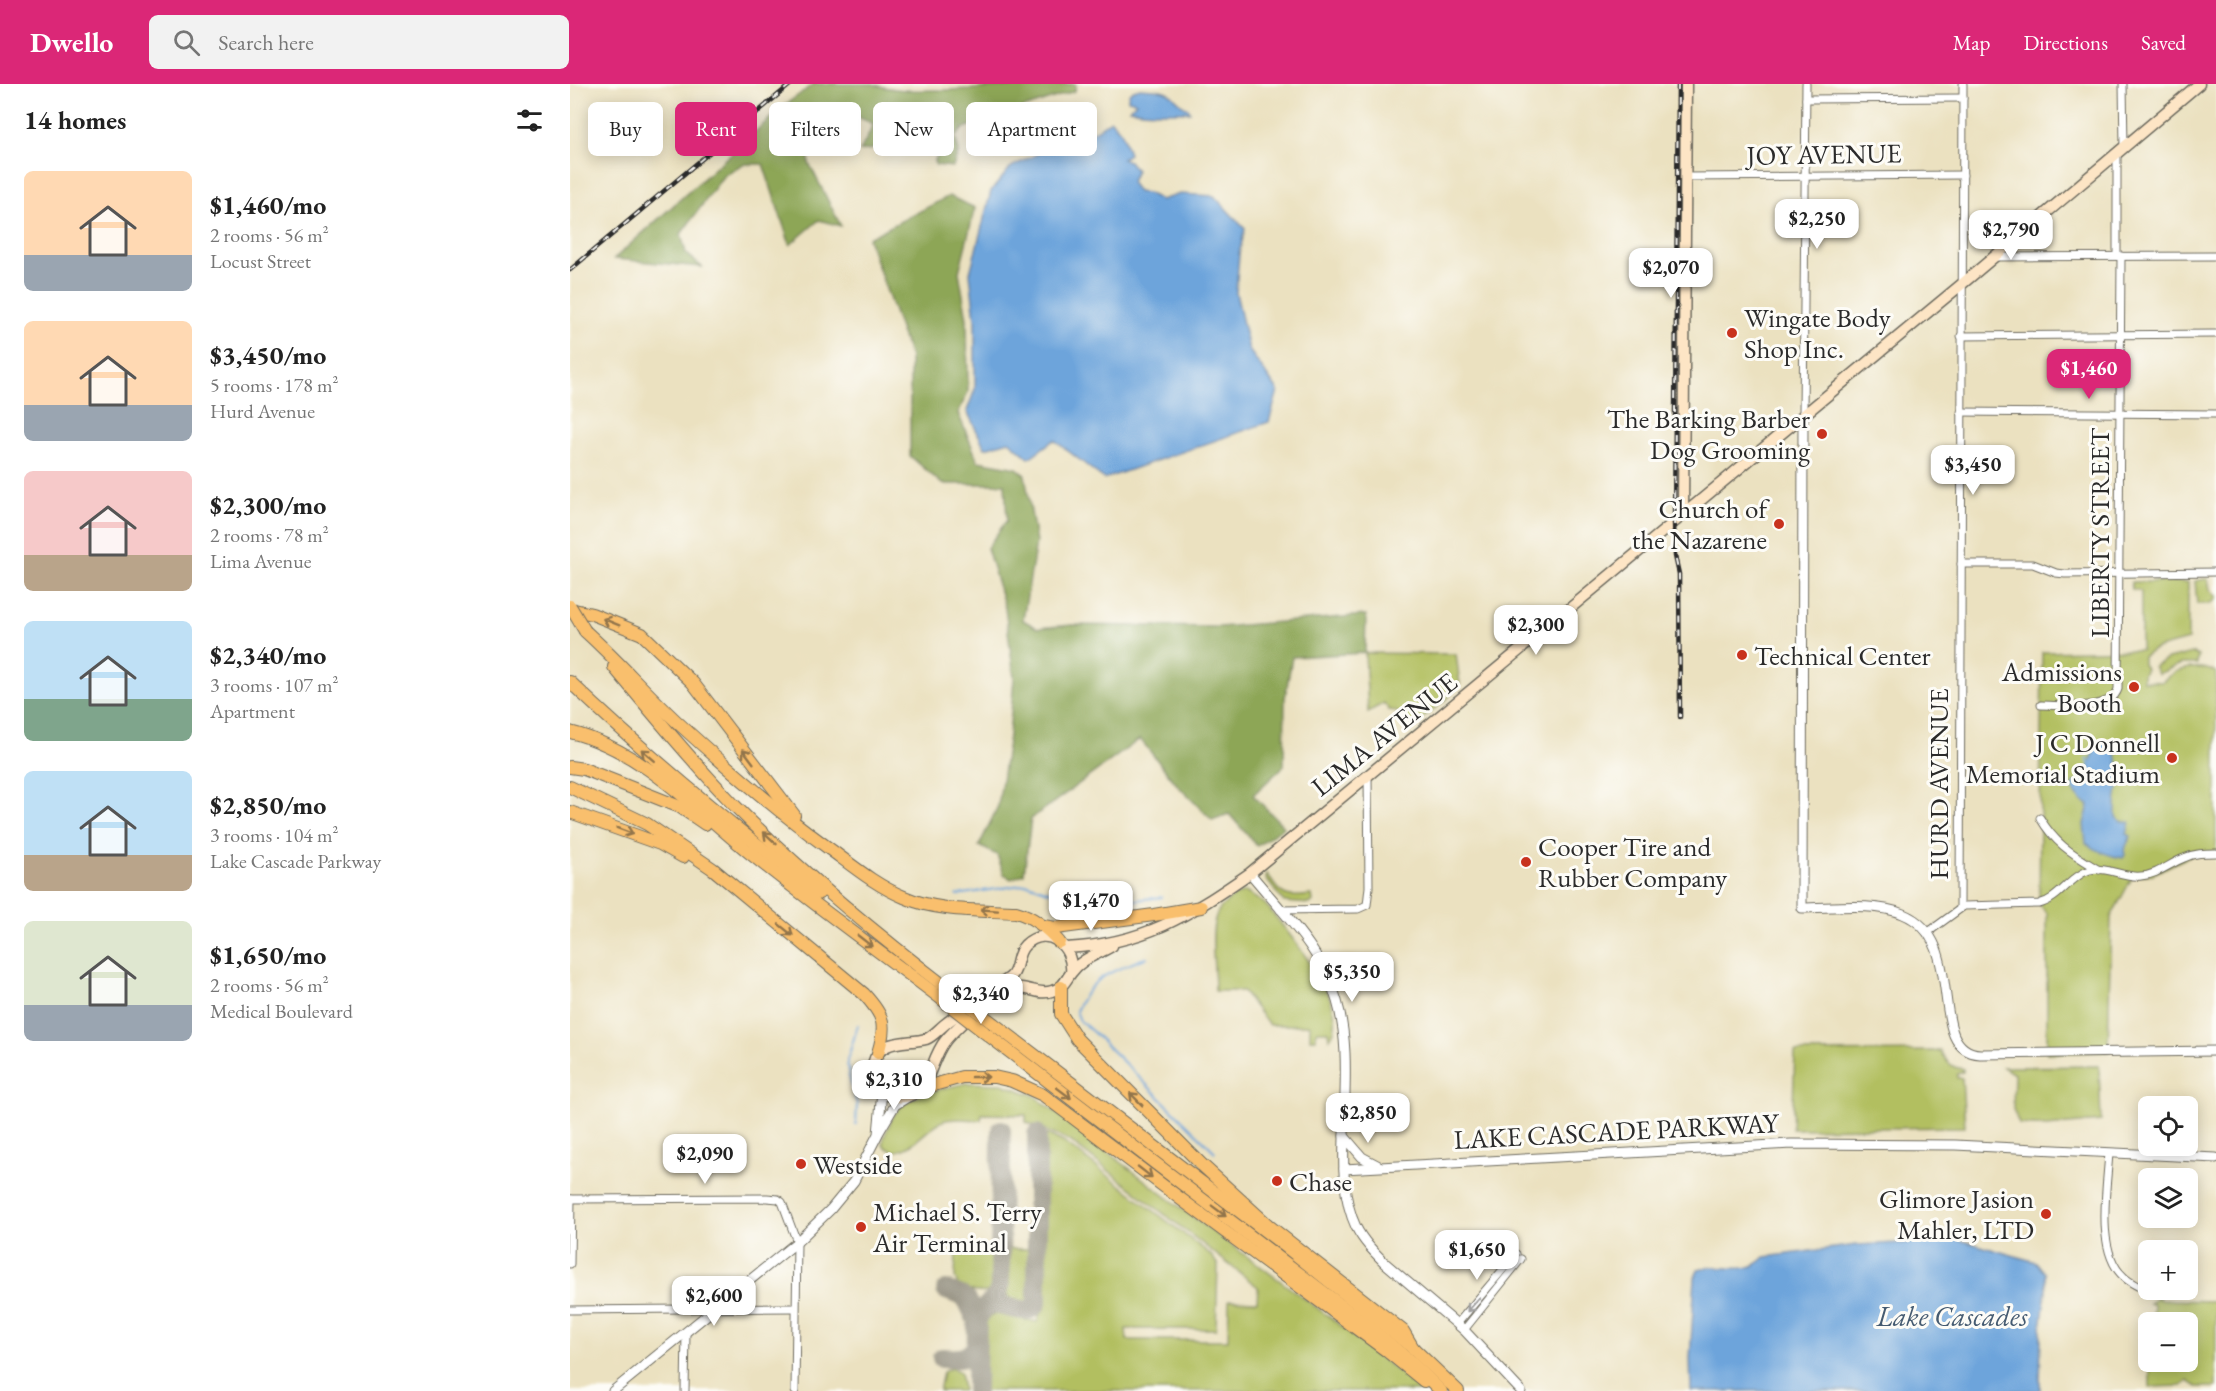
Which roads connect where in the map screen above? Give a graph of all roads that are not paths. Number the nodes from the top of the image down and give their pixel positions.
1 (1686, 84) edge
2 (1806, 84) edge
3 (1963, 84) edge
4 (2123, 84) edge
5 (2199, 84) edge
6 (1963, 98) junction
7 (1806, 99) junction
8 (2121, 150) junction
9 (1963, 175) junction
10 (1804, 176) junction
11 (1686, 177) junction
12 (2119, 256) junction
13 (2216, 256) edge
14 (1995, 257) junction
15 (1962, 284) junction
16 (2216, 334) edge
17 (2121, 335) junction
18 (1961, 336) junction
19 (1961, 412) junction
20 (2121, 413) junction
21 (1803, 414) junction
22 (2216, 414) edge
23 (1683, 514) junction
24 (1961, 564) junction
25 (2216, 572) edge
26 (2120, 573) junction
27 (570, 608) edge
28 (585, 631) junction
29 (570, 682) edge
30 (2041, 705) dead end
31 (570, 732) edge
32 (570, 767) edge
33 (1368, 775) junction
34 (570, 788) edge
35 (570, 812) edge
36 (2040, 818) dead end
37 (810, 835) junction
38 (2216, 853) edge
39 (752, 854) junction
40 (2099, 870) junction
41 (1250, 873) junction
42 (741, 893) junction
43 (1201, 907) junction
44 (1960, 908) junction
45 (1280, 910) junction
46 (1043, 926) junction
47 (1927, 933) junction
48 (875, 934) junction
49 (1120, 941) junction
50 (1063, 945) junction
51 (1071, 973) junction
52 (1060, 987) junction
53 (947, 996) junction
54 (989, 1028) junction
55 (2216, 1051) edge
56 (878, 1053) junction
57 (923, 1088) junction
58 (882, 1091) junction
59 (908, 1097) junction
60 (878, 1134) junction
61 (1344, 1136) junction
62 (2109, 1153) junction
63 (2216, 1158) edge
64 (1382, 1167) junction
65 (1344, 1169) junction
66 (570, 1198) edge
67 (797, 1242) junction
68 (1519, 1257) dead end
69 (570, 1264) edge
70 (2138, 1286) edge
71 (795, 1308) junction
72 (570, 1310) edge
73 (714, 1310) junction
74 (1460, 1327) junction
75 (686, 1332) junction
76 (1413, 1348) junction
77 (613, 1391) edge
78 (685, 1391) edge
79 (795, 1391) edge
80 (1440, 1391) edge
81 (1458, 1391) edge
82 (1521, 1391) edge

1 - 11 main road
2 - 7 street
3 - 6 street, HURD AVENUE
4 - 8 street, LIBERTY STREET
5 - 8 main road, LIMA AVENUE
6 - 7 street
6 - 9 street, HURD AVENUE
7 - 10 street
8 - 12 street, LIBERTY STREET
8 - 14 main road, LIMA AVENUE
9 - 10 street, JOY AVENUE
9 - 15 street, HURD AVENUE
10 - 11 street, JOY AVENUE
10 - 21 street
11 - 23 main road
12 - 13 street
12 - 14 street
12 - 17 street, LIBERTY STREET
14 - 15 main road, LIMA AVENUE
15 - 18 street, HURD AVENUE
15 - 21 main road, LIMA AVENUE
16 - 17 street
17 - 18 street
17 - 20 street, LIBERTY STREET
18 - 19 street, HURD AVENUE
19 - 20 street
19 - 24 street, HURD AVENUE
20 - 22 street
20 - 26 street, LIBERTY STREET
21 - 23 main road, LIMA AVENUE
21 - 47 street, HURD AVENUE
23 - 33 main road, LIMA AVENUE
24 - 26 street
24 - 44 street, HURD AVENUE
25 - 26 street
26 - 30 street, LIBERTY STREET
27 - 28 highway, bridge
37 -> 27 highway
28 - 37 highway
48 -> 28 highway
48 -> 29 highway
31 - 39 highway
32 - 39 highway
33 - 41 main road, LIMA AVENUE
33 - 45 street
34 - 42 highway
35 -> 42 highway
36 - 40 street
46 -> 37 highway
38 - 40 street
39 -> 53 highway
40 - 44 street
41 - 43 main road, LIMA AVENUE
41 - 45 street
42 -> 56 highway
43 - 46 highway
43 - 49 main road, LIMA AVENUE
44 - 47 street
45 - 61 street
46 - 50 highway
47 - 55 street, HURD AVENUE
48 - 53 highway
49 - 50 main road, LIMA AVENUE
49 - 51 main road
50 - 51 main road
50 - 56 main road, LIMA AVENUE
51 - 52 main road
52 - 57 main road
76 -> 52 highway
53 - 54 highway, bridge
54 - 76 highway
54 -> 80 highway
56 - 58 main road
57 - 59 main road
57 -> 80 highway
58 - 59 main road
58 - 60 street
59 - 60 street
60 - 67 street
61 - 64 street
61 - 65 street
62 - 63 street, LAKE CASCADE PARKWAY
62 - 64 street, LAKE CASCADE PARKWAY
62 - 70 street
64 - 65 street, LAKE CASCADE PARKWAY
65 - 74 street
66 - 67 street
66 - 69 street
67 - 71 street
67 - 73 street
68 - 74 street
71 - 73 street
71 - 79 street
72 - 73 street
73 - 75 street
74 - 82 street
75 - 77 street
75 - 78 street
76 - 81 highway

